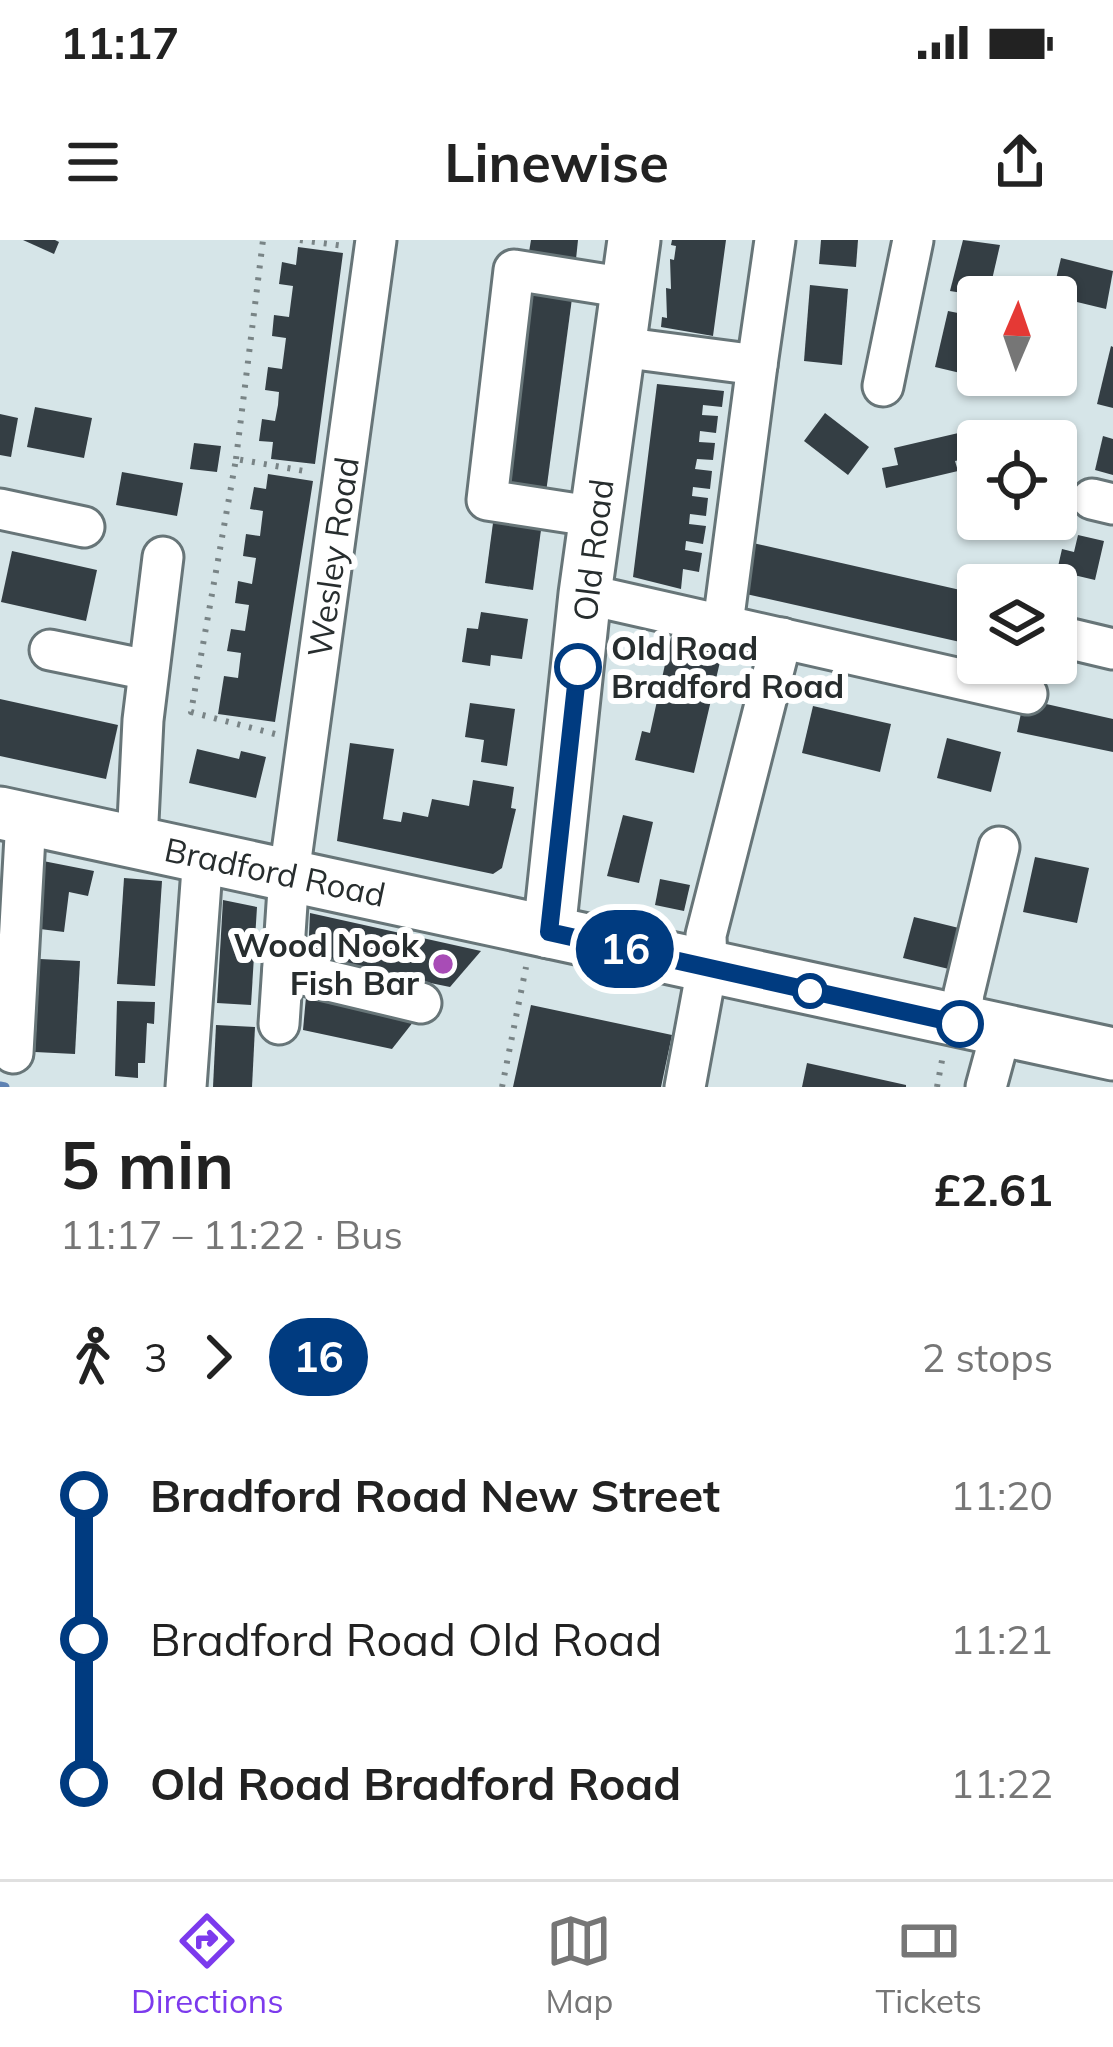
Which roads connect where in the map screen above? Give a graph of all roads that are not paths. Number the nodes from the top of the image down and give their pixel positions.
1 (376, 240) edge
2 (775, 240) edge
3 (913, 240) edge
4 (630, 264) edge
5 (620, 347) junction
6 (757, 365) junction
7 (883, 386) dead end
8 (0, 509) edge
9 (597, 517) junction
10 (84, 527) dead end
11 (163, 556) dead end
12 (585, 594) junction
13 (723, 624) junction
14 (782, 638) junction
15 (1077, 640) edge
16 (1113, 649) edge
17 (50, 650) dead end
18 (148, 670) junction
19 (1027, 694) dead end
20 (13, 816) edge
21 (137, 842) junction
22 (999, 848) dead end
23 (202, 855) junction
24 (290, 874) junction
25 (540, 930) junction
26 (707, 968) junction
27 (283, 970) junction
28 (421, 1003) dead end
29 (278, 1024) dead end
30 (981, 1028) junction
31 (13, 1053) dead end
32 (1113, 1054) edge
33 (186, 1087) edge
34 (685, 1087) edge
35 (986, 1087) edge

1 - 24 street, Wesley Road
2 - 6 street
3 - 7 street
4 - 5 main road, Old Road
4 - 9 street
5 - 6 street
5 - 9 main road, Old Road
6 - 13 street
8 - 10 street
9 - 12 main road, Old Road
11 - 18 street
12 - 13 street
12 - 25 main road, Old Road
13 - 14 street
14 - 19 street
14 - 26 street
15 - 16 street
17 - 18 street
18 - 21 street
20 - 21 main road, Bradford Road
20 - 31 street
21 - 23 main road, Bradford Road
22 - 30 street
23 - 24 main road, Bradford Road
23 - 33 street
24 - 25 main road, Bradford Road
24 - 27 street, Wesley Road
25 - 26 main road, Bradford Road
26 - 30 main road, Bradford Road
26 - 34 street
27 - 28 street
27 - 29 street, Wesley Road
30 - 32 main road, Bradford Road
30 - 35 street

